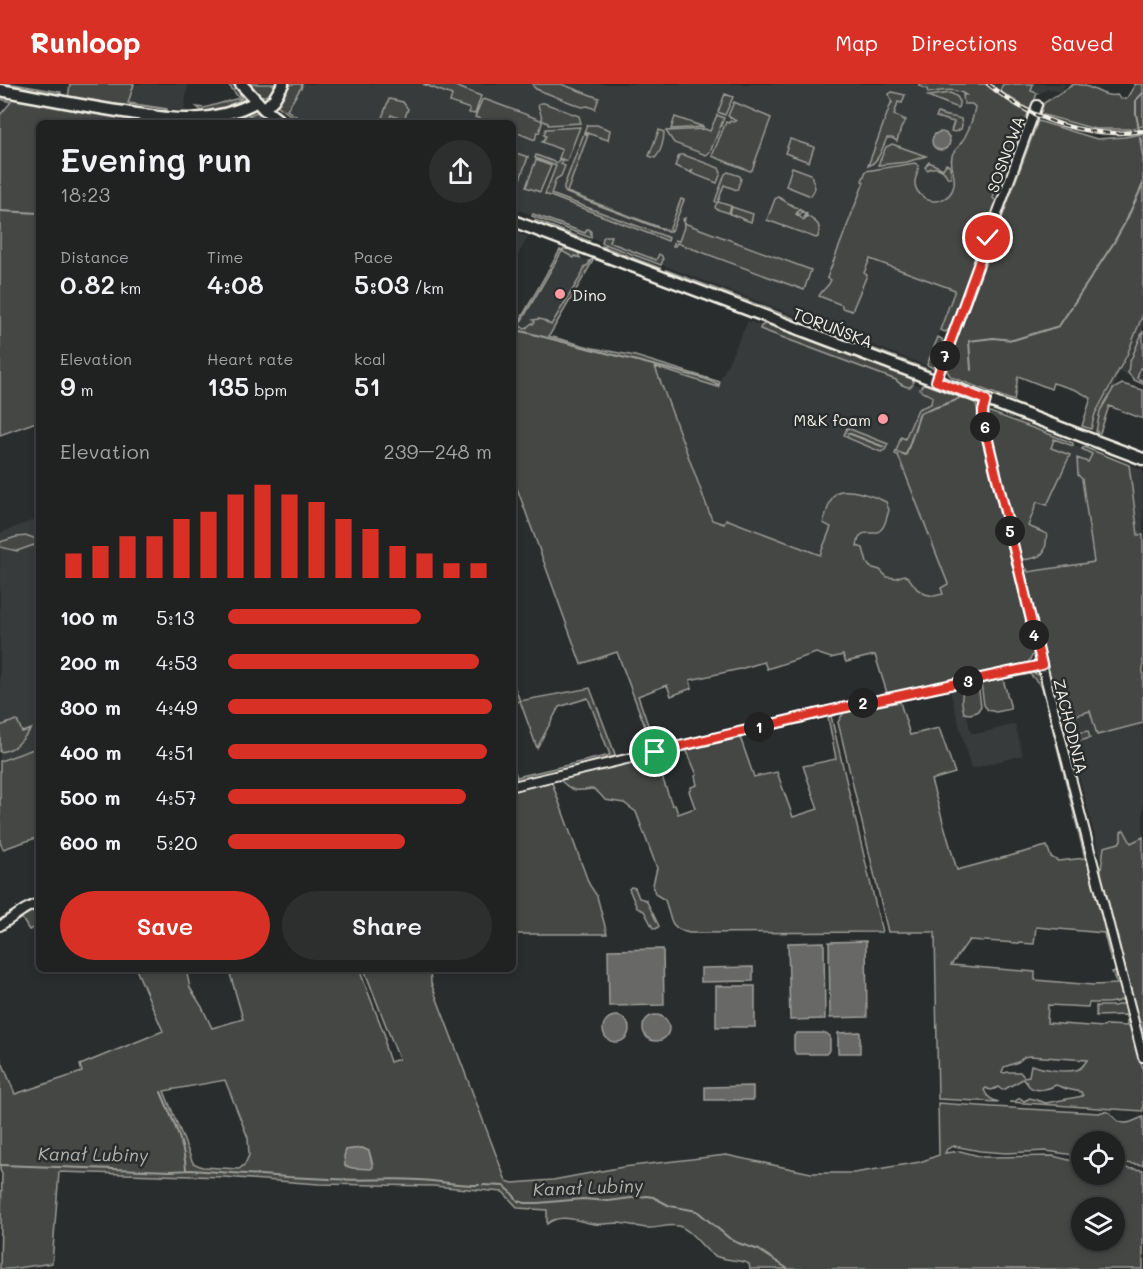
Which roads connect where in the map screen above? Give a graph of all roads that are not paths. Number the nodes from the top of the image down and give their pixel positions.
1 (241, 84) edge
2 (283, 84) edge
3 (0, 90) edge
4 (261, 105) junction
5 (1037, 105) dead end
6 (217, 119) edge
7 (278, 120) edge
8 (516, 222) edge
9 (936, 381) junction
10 (986, 400) junction
11 (1143, 459) edge
12 (1042, 665) junction
13 (516, 785) edge
14 (36, 904) edge
15 (0, 926) edge
16 (1143, 1057) edge

1 - 4 street
2 - 4 street
3 - 6 street
4 - 6 street
4 - 7 street
5 - 9 street, SOSNOWA
8 - 9 street, TORUŃSKA
9 - 10 street, TORUŃSKA
10 - 11 street, TORUŃSKA
10 - 12 street, ZACHODNIA
12 - 13 street
12 - 16 street, ZACHODNIA
14 - 15 street

